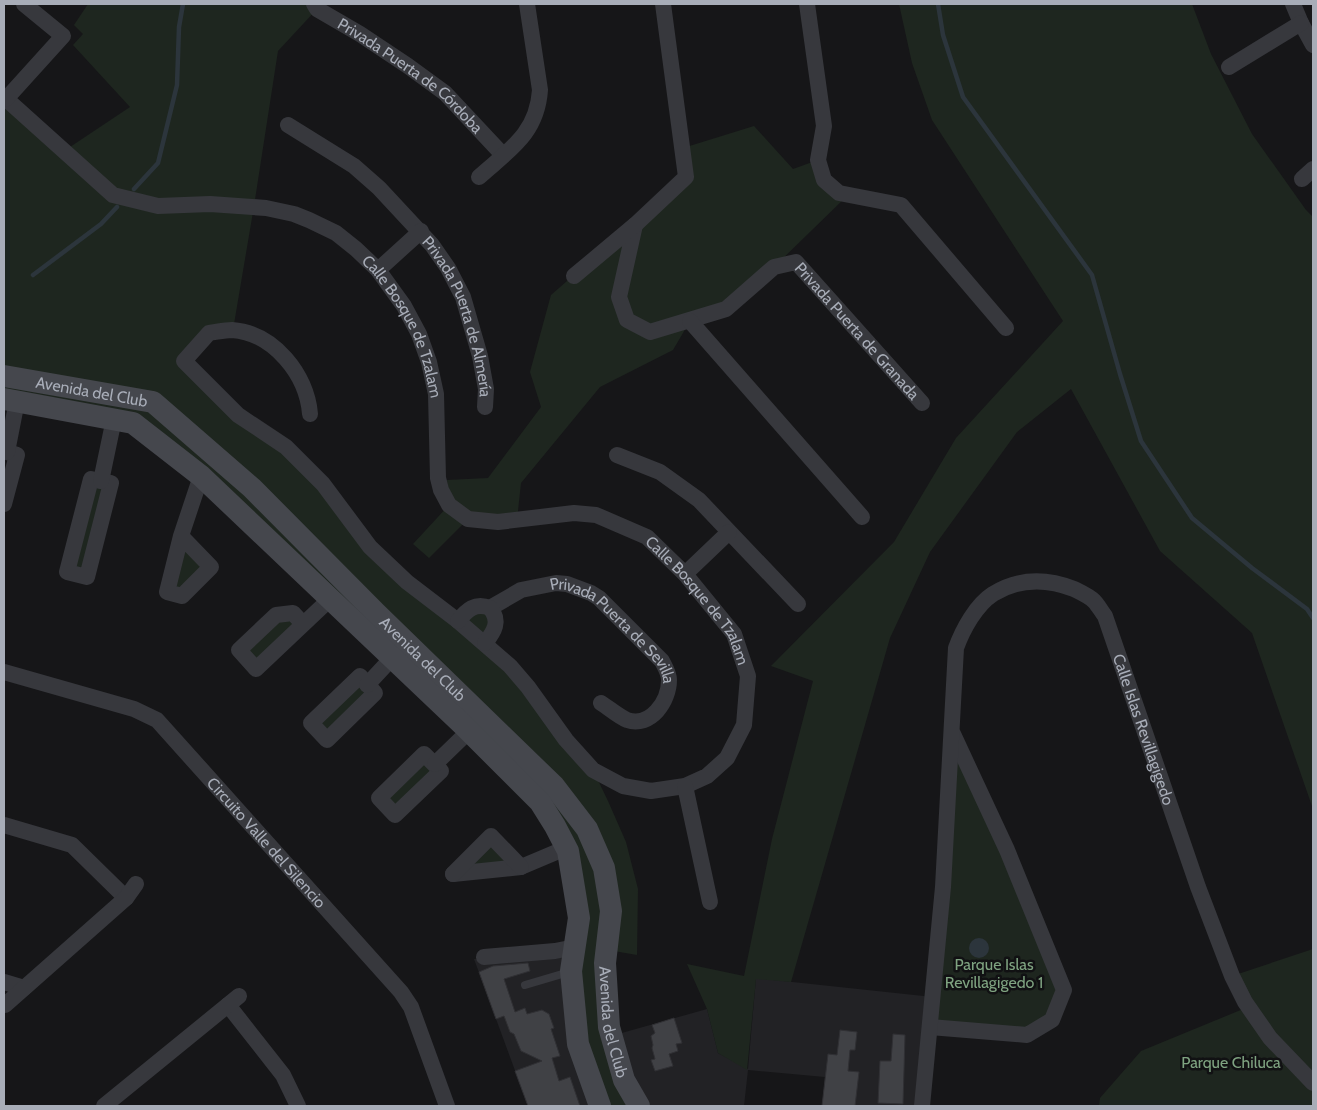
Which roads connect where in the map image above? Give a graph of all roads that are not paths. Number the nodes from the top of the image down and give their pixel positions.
1 (24, 4) edge
2 (314, 4) edge
3 (527, 4) edge
4 (664, 4) edge
5 (807, 4) edge
6 (1293, 4) edge
7 (1301, 23) junction
8 (1313, 45) edge
9 (1229, 67) dead end
10 (5, 98) edge
11 (288, 125) dead end
12 (503, 155) junction
13 (479, 177) dead end
14 (635, 224) junction
15 (421, 231) junction
16 (378, 270) junction
17 (574, 276) dead end
18 (690, 321) junction
19 (1006, 328) dead end
20 (4, 376) edge
21 (10, 400) edge
22 (922, 404) dead end
23 (485, 407) dead end
24 (310, 414) dead end
25 (114, 420) junction
26 (5, 452) edge
27 (617, 455) dead end
28 (201, 476) junction
29 (100, 481) junction
30 (4, 504) edge
31 (862, 517) dead end
32 (729, 532) junction
33 (181, 536) dead end
34 (685, 574) junction
35 (330, 599) junction
36 (798, 604) dead end
37 (490, 608) junction
38 (369, 621) junction
39 (458, 621) junction
40 (303, 624) dead end
41 (485, 643) junction
42 (392, 658) junction
43 (4, 672) edge
44 (368, 685) dead end
45 (600, 703) dead end
46 (469, 731) junction
47 (952, 731) junction
48 (435, 764) dead end
49 (685, 786) junction
50 (547, 794) junction
51 (4, 825) edge
52 (566, 848) junction
53 (521, 867) dead end
54 (136, 884) dead end
55 (126, 898) junction
56 (710, 902) dead end
57 (574, 947) junction
58 (484, 957) dead end
59 (571, 971) junction
60 (4, 982) edge
61 (525, 985) dead end
62 (24, 988) junction
63 (4, 1004) edge
64 (930, 1027) junction
65 (1313, 1083) edge
66 (110, 1105) edge
67 (298, 1106) edge
68 (447, 1106) edge
69 (600, 1106) edge
70 (639, 1106) edge
71 (922, 1106) edge

1 - 10 street
2 - 12 street, Privada Puerta de Córdoba
3 - 12 street
4 - 14 street
5 - 19 street
6 - 7 street
7 - 8 street
7 - 9 street
10 - 16 street, Calle Bosque de Tzalam
11 - 15 street, Privada Puerta de Almería
12 - 13 street
14 - 17 street
14 - 18 street, Privada Puerta de Granada
15 - 16 street
15 - 23 street, Privada Puerta de Almería
16 - 34 street, Calle Bosque de Tzalam
18 - 22 street, Privada Puerta de Granada
18 - 31 street
20 - 38 street, Avenida del Club
21 - 25 street, Avenida del Club
21 - 26 street
24 - 39 street, Calle Bosque de Tzalam
25 - 28 street, Avenida del Club
25 - 29 street
26 - 30 street
27 - 32 street
28 - 33 street
28 - 35 street, Avenida del Club
29 - 29 street
32 - 34 street
32 - 36 street
34 - 49 street, Calle Bosque de Tzalam
35 - 38 street, Avenida del Club
35 - 40 street
37 - 39 street, Privada Puerta de Sevilla
37 - 41 street
37 - 45 street, Privada Puerta de Sevilla
38 - 42 street, Avenida del Club
38 - 50 street, Avenida del Club
39 - 41 street, Calle Bosque de Tzalam
41 - 49 street, Calle Bosque de Tzalam
42 - 44 street
42 - 46 street, Avenida del Club
43 - 68 street, Circuito Valle del Silencio
46 - 48 street
46 - 50 street, Avenida del Club
47 - 64 street, Calle Islas Revillagigedo
47 - 64 street, Calle Islas Revillagigedo
47 - 65 street, Calle Islas Revillagigedo
49 - 56 street
50 - 52 street, Avenida del Club
50 - 70 street, Avenida del Club
51 - 55 street
52 - 53 street
52 - 57 street, Avenida del Club
54 - 55 street
55 - 62 street
57 - 58 street
57 - 59 street, Avenida del Club
59 - 61 lane
59 - 69 street, Avenida del Club
60 - 62 street
62 - 63 street
64 - 71 street, Calle Islas Revillagigedo
66 - 67 street

